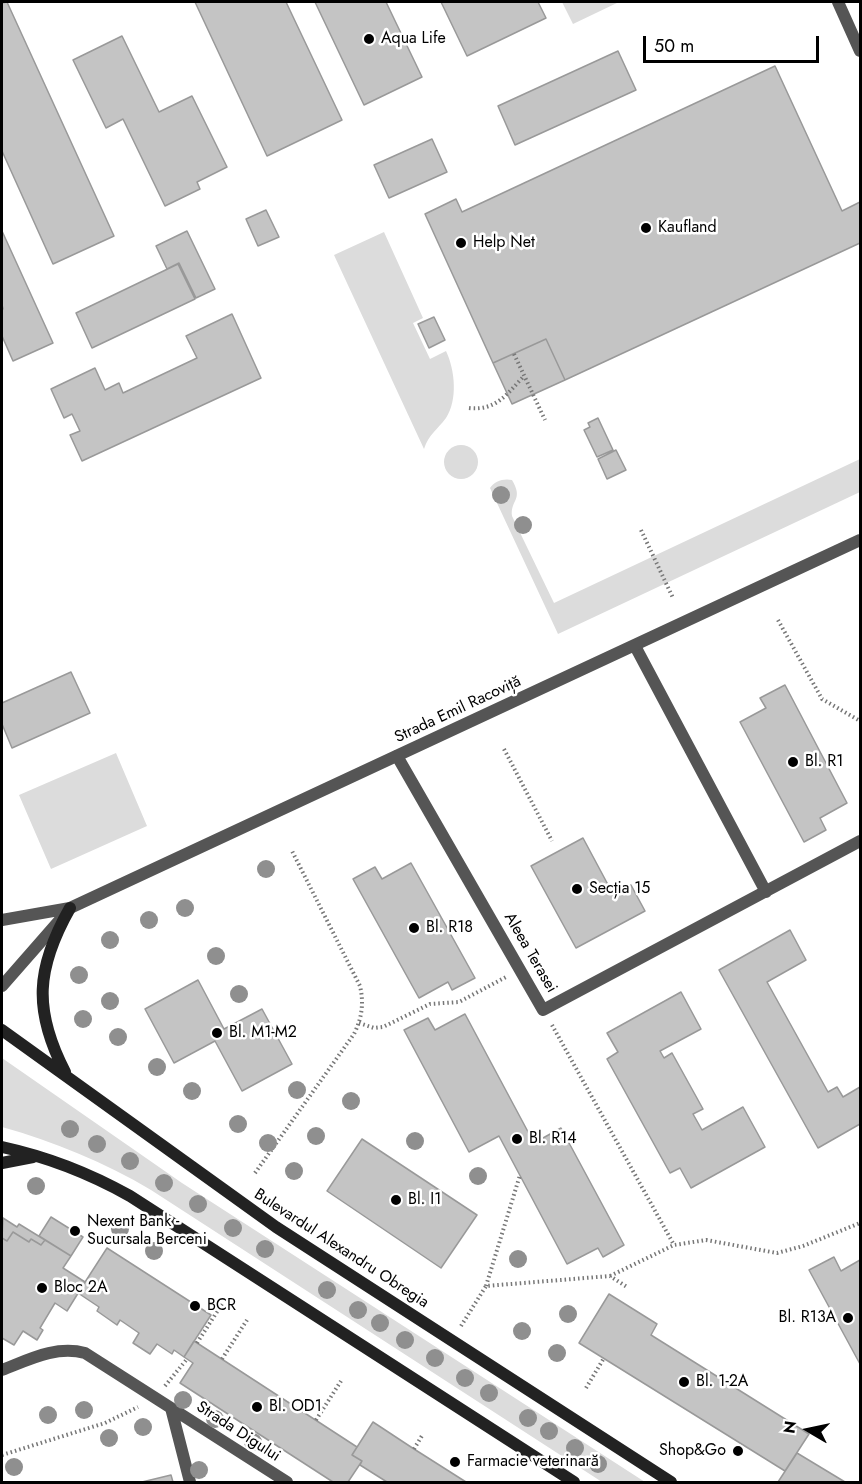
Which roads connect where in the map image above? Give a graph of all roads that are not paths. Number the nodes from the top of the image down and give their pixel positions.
1 (838, 2) edge
2 (861, 51) edge
3 (861, 540) edge
4 (635, 646) junction
5 (398, 756) junction
6 (861, 841) edge
7 (766, 891) junction
8 (70, 909) junction
9 (2, 921) edge
10 (2, 986) edge
11 (2, 1030) edge
12 (67, 1075) junction
13 (2, 1148) edge
14 (39, 1156) junction
15 (2, 1163) edge
16 (2, 1370) edge
17 (171, 1408) junction
18 (190, 1482) edge
19 (287, 1482) edge
20 (574, 1482) edge
21 (671, 1482) edge

1 - 2 street
3 - 4 street, Strada Emil Racoviță
4 - 5 street, Strada Emil Racoviță
4 - 7 street
5 - 7 street, Aleea Terasei
5 - 8 street, Strada Emil Racoviță
6 - 7 street, Aleea Terasei
8 - 9 street, Strada Emil Racoviță
8 - 10 street, Strada Emil Racoviță
8 - 12 main road
11 - 12 main road, Bulevardul Alexandru Obregia
12 - 21 main road, Bulevardul Alexandru Obregia
13 - 14 main road
14 - 15 main road
14 - 20 main road
16 - 17 street, Strada Digului
17 - 18 street
17 - 19 street, Strada Digului

